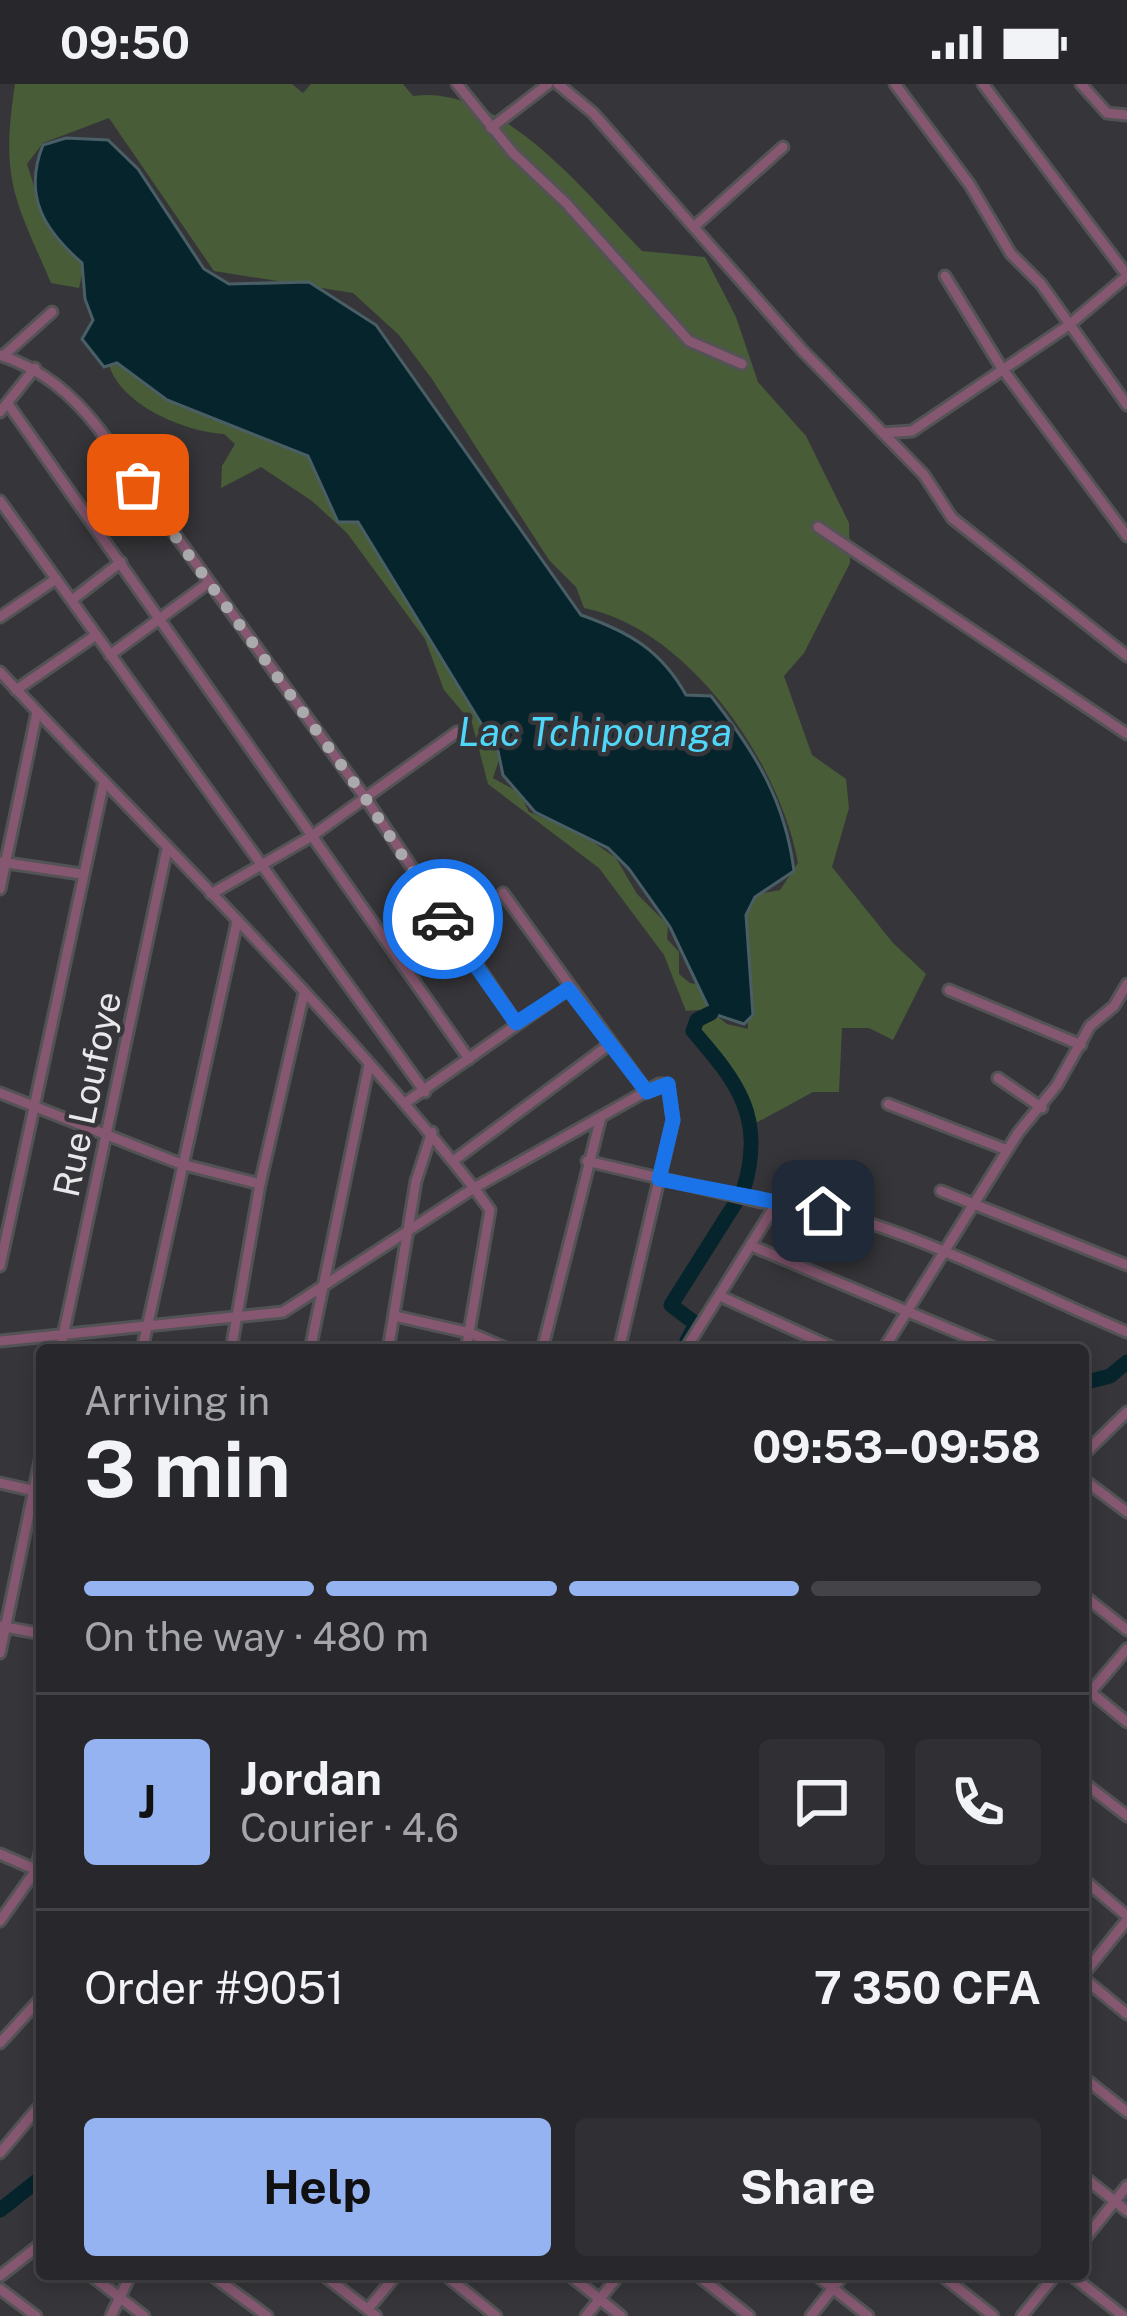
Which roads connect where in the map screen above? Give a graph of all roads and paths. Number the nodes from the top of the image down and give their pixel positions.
1 (457, 84) edge
2 (548, 84) edge
3 (558, 84) edge
4 (896, 84) edge
5 (983, 84) edge
6 (1081, 84) edge
7 (1127, 115) edge
8 (491, 128) junction
9 (783, 146) dead end
10 (696, 225) junction
11 (1127, 275) edge
12 (946, 276) dead end
13 (52, 312) dead end
14 (1069, 325) junction
15 (2, 356) edge
16 (742, 364) dead end
17 (1001, 367) junction
18 (34, 368) junction
19 (1127, 405) edge
20 (4, 408) edge
21 (883, 433) junction
22 (0, 501) edge
23 (11, 518) junction
24 (0, 525) edge
25 (818, 527) dead end
26 (1127, 536) edge
27 (121, 562) junction
28 (56, 579) junction
29 (207, 584) junction
30 (73, 600) junction
31 (0, 617) edge
32 (159, 617) junction
33 (96, 635) junction
34 (110, 655) junction
35 (1127, 656) edge
36 (0, 672) edge
37 (16, 690) junction
38 (37, 712) junction
39 (457, 732) dead end
40 (1127, 734) edge
41 (104, 781) junction
42 (366, 799) junction
43 (313, 836) junction
44 (167, 849) junction
45 (3, 862) edge
46 (264, 868) junction
47 (81, 874) junction
48 (0, 889) edge
49 (503, 893) dead end
50 (211, 894) junction
51 (237, 922) junction
52 (1127, 984) edge
53 (568, 989) junction
54 (949, 990) dead end
55 (304, 993) junction
56 (516, 1023) junction
57 (610, 1044) junction
58 (1081, 1045) junction
59 (470, 1059) junction
60 (369, 1065) junction
61 (998, 1078) dead end
62 (425, 1092) junction
63 (647, 1092) junction
64 (0, 1093) edge
65 (405, 1103) junction
66 (887, 1104) dead end
67 (34, 1106) junction
68 (1042, 1108) junction
69 (602, 1115) junction
70 (432, 1132) junction
71 (106, 1136) junction
72 (1007, 1150) junction
73 (453, 1161) junction
74 (587, 1161) junction
75 (181, 1164) junction
76 (659, 1179) junction
77 (260, 1184) junction
78 (474, 1188) junction
79 (941, 1191) dead end
80 (778, 1201) junction
81 (976, 1206) junction
82 (409, 1231) junction
83 (2, 1245) edge
84 (752, 1246) junction
85 (944, 1254) junction
86 (1127, 1265) edge
87 (0, 1266) edge
88 (323, 1288) junction
89 (720, 1296) junction
90 (908, 1309) junction
91 (395, 1316) junction
92 (237, 1319) junction
93 (146, 1329) junction
94 (1127, 1332) edge
95 (470, 1333) junction
96 (62, 1337) junction
97 (0, 1341) edge
98 (61, 1344) edge
99 (143, 1344) edge
100 (232, 1344) edge
101 (311, 1344) edge
102 (389, 1344) edge
103 (467, 1344) edge
104 (496, 1344) edge
105 (543, 1344) edge
106 (620, 1344) edge
107 (689, 1344) edge
108 (823, 1344) edge
109 (887, 1344) edge
110 (986, 1344) edge
111 (1127, 1412) edge
112 (1089, 1449) edge
113 (0, 1483) edge
114 (1089, 1484) edge
115 (36, 1485) edge
116 (35, 1491) junction
117 (1127, 1512) edge
118 (1089, 1600) edge
119 (3, 1626) edge
120 (1127, 1630) edge
121 (36, 1633) edge
122 (1127, 1649) edge
123 (0, 1653) edge
124 (1089, 1689) edge
125 (1089, 1696) edge
126 (1127, 1722) edge
127 (1089, 1787) edge
128 (1127, 1816) edge
129 (0, 1854) edge
130 (36, 1870) edge
131 (36, 1875) edge
132 (1089, 1884) edge
133 (1127, 1918) edge
134 (0, 1921) edge
135 (1089, 1968) edge
136 (1089, 1981) edge
137 (36, 2003) edge
138 (1127, 2014) edge
139 (0, 2042) edge
140 (1089, 2082) edge
141 (36, 2110) edge
142 (1127, 2112) edge
143 (0, 2153) edge
144 (1089, 2181) edge
145 (1127, 2186) edge
146 (1115, 2201) junction
147 (1127, 2211) edge
148 (1089, 2234) edge
149 (36, 2248) edge
150 (0, 2276) edge
151 (96, 2280) edge
152 (128, 2280) edge
153 (218, 2280) edge
154 (330, 2280) edge
155 (393, 2280) edge
156 (451, 2280) edge
157 (576, 2280) edge
158 (615, 2280) edge
159 (704, 2280) edge
160 (823, 2280) edge
161 (839, 2280) edge
162 (948, 2280) edge
163 (1051, 2280) edge
164 (1078, 2280) edge
165 (833, 2288) junction
166 (0, 2289) edge
167 (600, 2299) junction
168 (119, 2300) junction
169 (372, 2313) edge
170 (35, 2316) edge
171 (111, 2316) edge
172 (144, 2316) edge
173 (267, 2316) edge
174 (496, 2316) edge
175 (586, 2316) edge
176 (621, 2316) edge
177 (749, 2316) edge
178 (811, 2316) edge
179 (868, 2316) edge
180 (993, 2316) edge
181 (1022, 2316) edge
182 (1123, 2316) edge

1 - 8 street
2 - 8 street
3 - 10 street
4 - 14 street
5 - 11 street
6 - 7 street
8 - 16 street
9 - 10 street
10 - 21 street
11 - 14 street
12 - 17 street
13 - 15 street
14 - 17 street
14 - 19 street
15 - 18 street
17 - 21 street
17 - 26 street
18 - 20 street
18 - 29 street
20 - 27 street
21 - 35 street
22 - 23 street
23 - 24 street
23 - 28 street
25 - 40 street
27 - 30 street
27 - 32 street
28 - 30 street
28 - 31 street
29 - 32 street
29 - 42 street
30 - 33 street
32 - 34 street
32 - 43 street
33 - 34 street
33 - 37 street
34 - 46 street
36 - 37 street
37 - 38 street
38 - 41 street
38 - 45 street
39 - 42 street
41 - 44 street
41 - 47 street
42 - 43 street
42 - 56 street
43 - 46 street
43 - 59 street
44 - 50 street
44 - 71 street, Rue Loufoye
45 - 47 street
45 - 48 street
46 - 50 street
46 - 62 street
47 - 67 street
49 - 53 street
50 - 51 street
51 - 55 street
51 - 75 street
52 - 58 street
53 - 56 street
53 - 57 street
54 - 58 street
55 - 60 street
55 - 77 street
56 - 59 street
57 - 63 street
57 - 73 street
58 - 68 street
59 - 62 street
60 - 65 street
60 - 88 street
61 - 68 street
62 - 65 street
63 - 69 street
63 - 76 street
64 - 67 street
65 - 70 street
66 - 72 street
67 - 71 street
67 - 83 street
68 - 72 street
69 - 74 street
69 - 78 street
70 - 73 street
70 - 82 street
71 - 75 street
71 - 96 street, Rue Loufoye
72 - 81 street
73 - 78 street
74 - 76 street
74 - 105 street
75 - 77 street
75 - 93 street
76 - 80 street
76 - 106 street
77 - 92 street
78 - 82 street
78 - 95 street
79 - 81 street
80 - 84 street
80 - 85 street
81 - 85 street
81 - 86 street
82 - 88 street
82 - 91 street
83 - 87 street
84 - 89 street
84 - 90 street
85 - 90 street
85 - 94 street
88 - 92 street
88 - 101 street
89 - 107 street
89 - 108 street
90 - 109 street
90 - 110 street
91 - 95 street
91 - 102 street
92 - 93 street
92 - 100 street
93 - 96 street
93 - 99 street
95 - 103 street
95 - 104 street
96 - 97 street
96 - 98 street, Rue Loufoye
111 - 112 street
113 - 116 street
114 - 117 street
115 - 116 street
116 - 119 street
118 - 120 street
119 - 121 street
119 - 123 street
122 - 124 street
125 - 126 street
127 - 128 street
129 - 130 street
131 - 134 street
132 - 133 street
133 - 135 street
136 - 138 street
137 - 139 street
140 - 142 street
141 - 143 street
144 - 146 street
145 - 146 street
146 - 147 street
146 - 148 street
149 - 150 street
151 - 168 street
152 - 168 street
153 - 173 street
154 - 169 street
155 - 169 street
156 - 174 street
157 - 167 street
158 - 167 street
159 - 177 street
160 - 165 street
161 - 165 street
162 - 180 street
163 - 181 street
164 - 182 street
165 - 178 street
165 - 179 street
166 - 170 street
167 - 175 street
167 - 176 street
168 - 171 street
168 - 172 street

